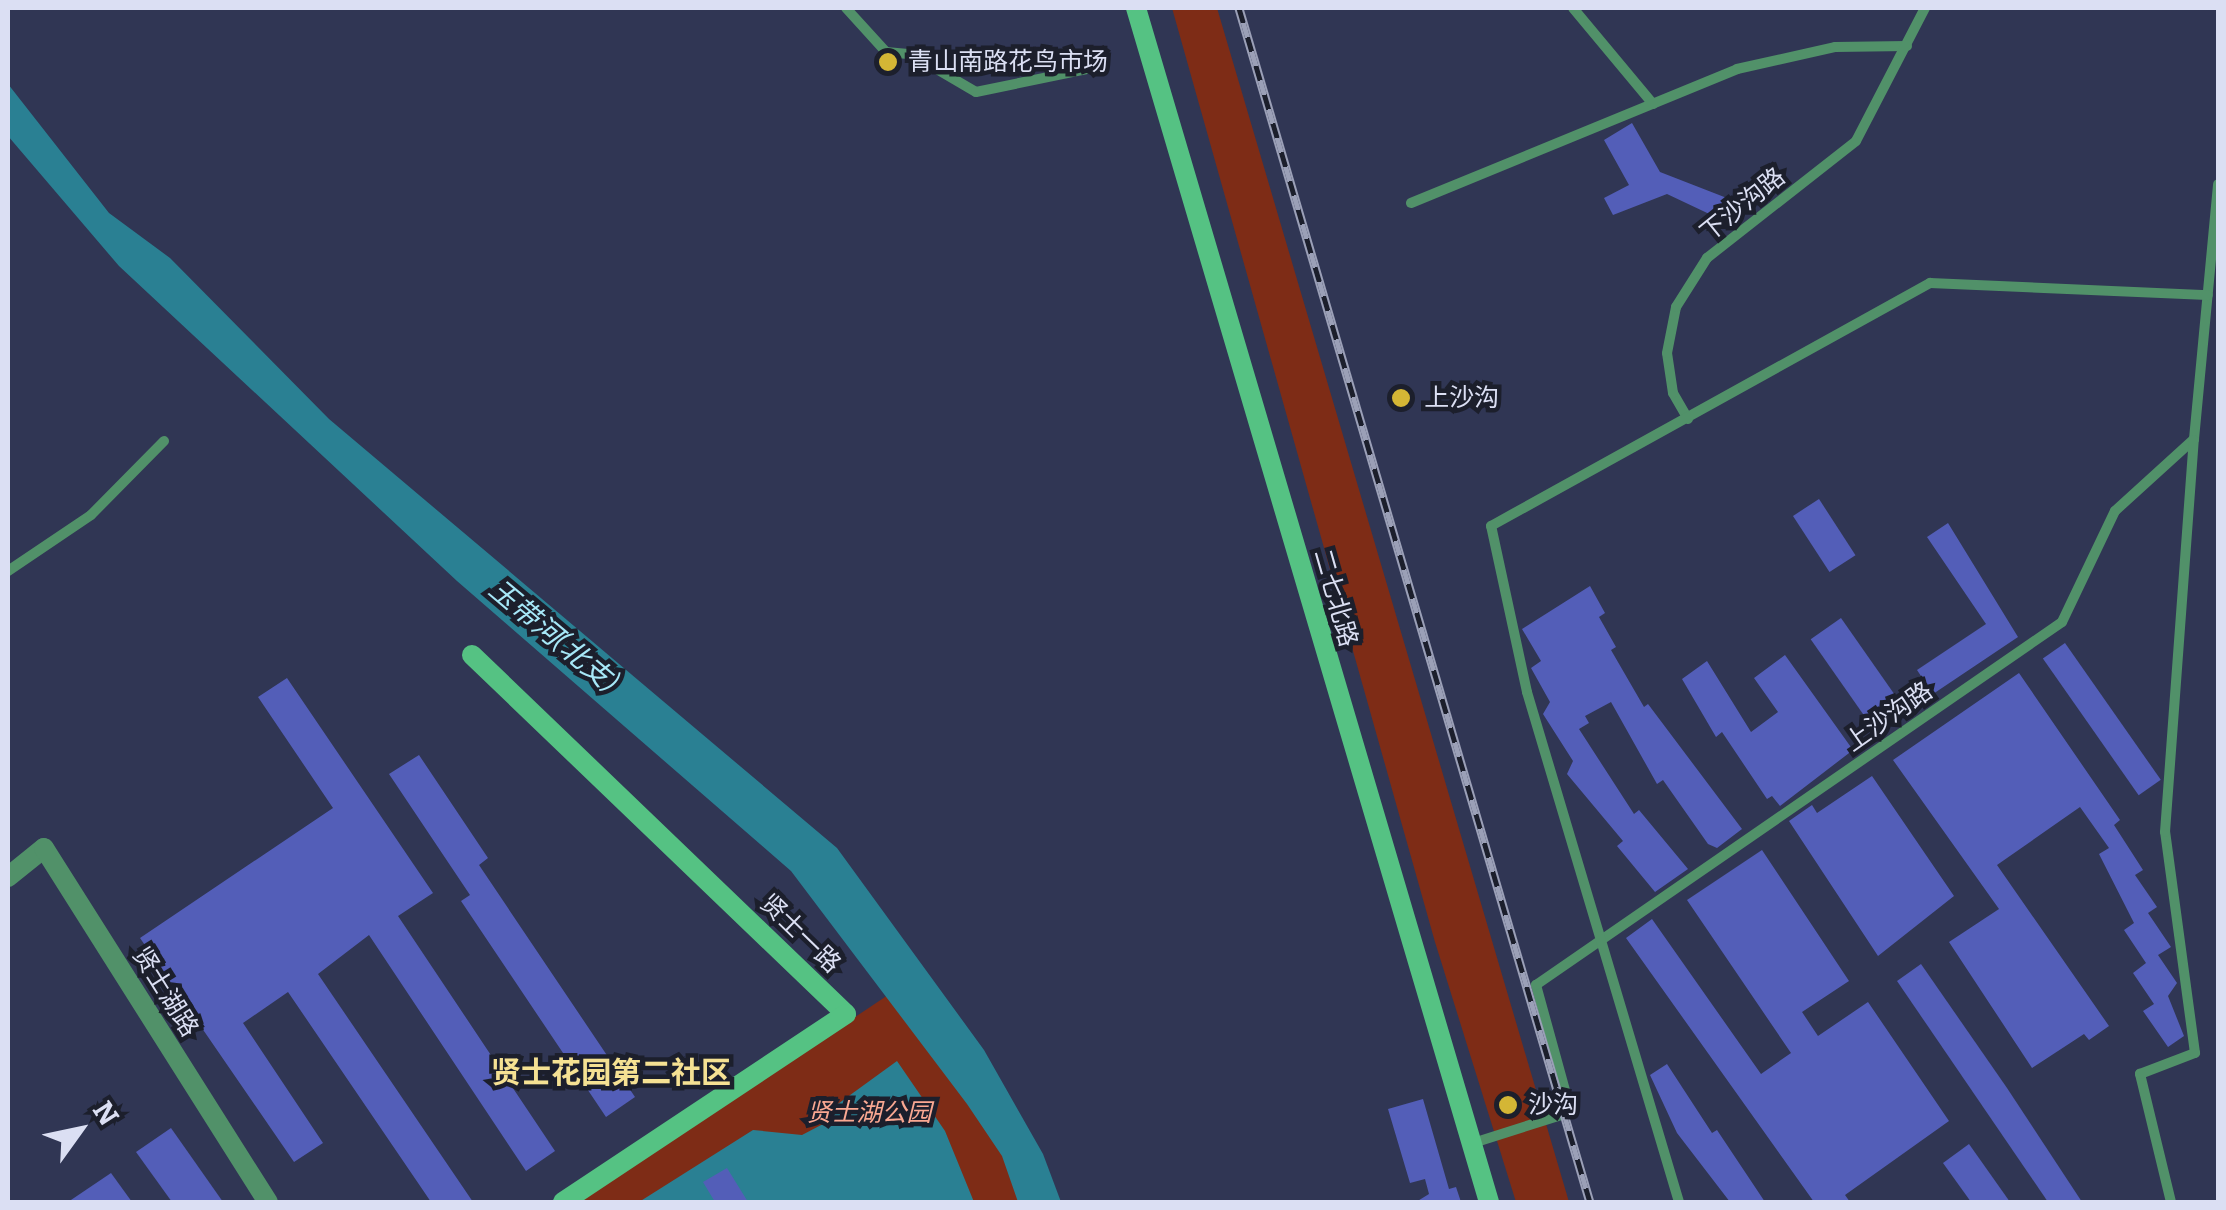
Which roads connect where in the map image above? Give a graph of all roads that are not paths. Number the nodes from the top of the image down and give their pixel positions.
1 (846, 8) edge
2 (1136, 8) edge
3 (1573, 8) edge
4 (1925, 8) edge
5 (1907, 46) junction
6 (1092, 68) dead end
7 (1652, 104) junction
8 (2218, 184) edge
9 (1410, 204) dead end
10 (2208, 295) junction
11 (1688, 420) junction
12 (2194, 439) junction
13 (164, 440) dead end
14 (8, 572) edge
15 (472, 655) dead end
16 (8, 878) edge
17 (1601, 940) junction
18 (1470, 1144) junction
19 (268, 1202) edge
20 (562, 1202) edge
21 (1488, 1202) edge
22 (1679, 1202) edge
23 (2170, 1202) edge

1 - 6 lane
2 - 18 main road, 二七北路
3 - 7 lane
4 - 5 lane, 下沙沟路
5 - 7 lane
5 - 11 lane, 下沙沟路
7 - 9 lane
8 - 10 lane
10 - 11 lane
10 - 12 lane
11 - 17 lane
12 - 17 lane, 上沙沟路
12 - 23 lane
13 - 14 lane
15 - 20 main road, 贤士一路
16 - 19 street, 贤士湖路
17 - 18 lane, 上沙沟路
17 - 22 lane
18 - 21 main road, 二七北路

